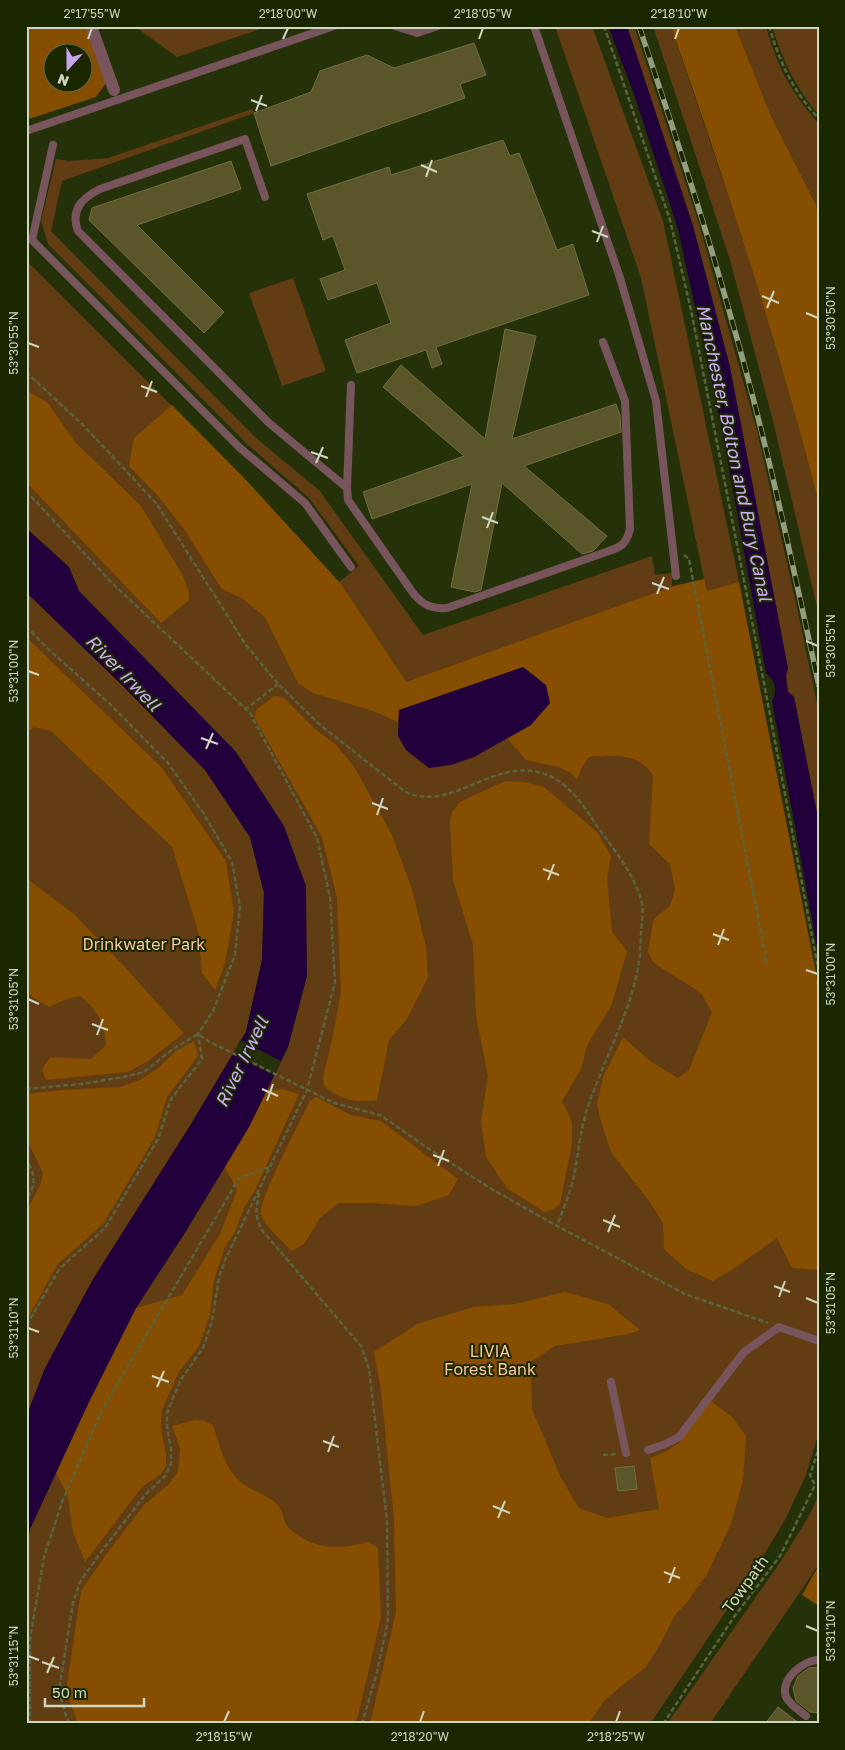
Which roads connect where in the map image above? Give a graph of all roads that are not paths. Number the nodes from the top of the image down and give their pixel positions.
1 (91, 26) edge
2 (334, 26) edge
3 (395, 26) edge
4 (438, 26) edge
5 (534, 26) edge
6 (114, 90) dead end
7 (26, 131) edge
8 (53, 145) dead end
9 (265, 197) dead end
10 (603, 342) dead end
11 (351, 385) dead end
12 (347, 488) junction
13 (350, 567) dead end
14 (676, 576) dead end
15 (819, 1341) edge
16 (611, 1382) dead end
17 (648, 1450) dead end
18 (626, 1453) dead end
19 (819, 1660) edge
20 (806, 1716) dead end

1 - 6 street
2 - 7 lane
3 - 4 lane
5 - 14 lane
8 - 13 lane
9 - 12 lane
10 - 12 lane
11 - 12 lane
15 - 17 lane
16 - 18 lane
19 - 20 lane

